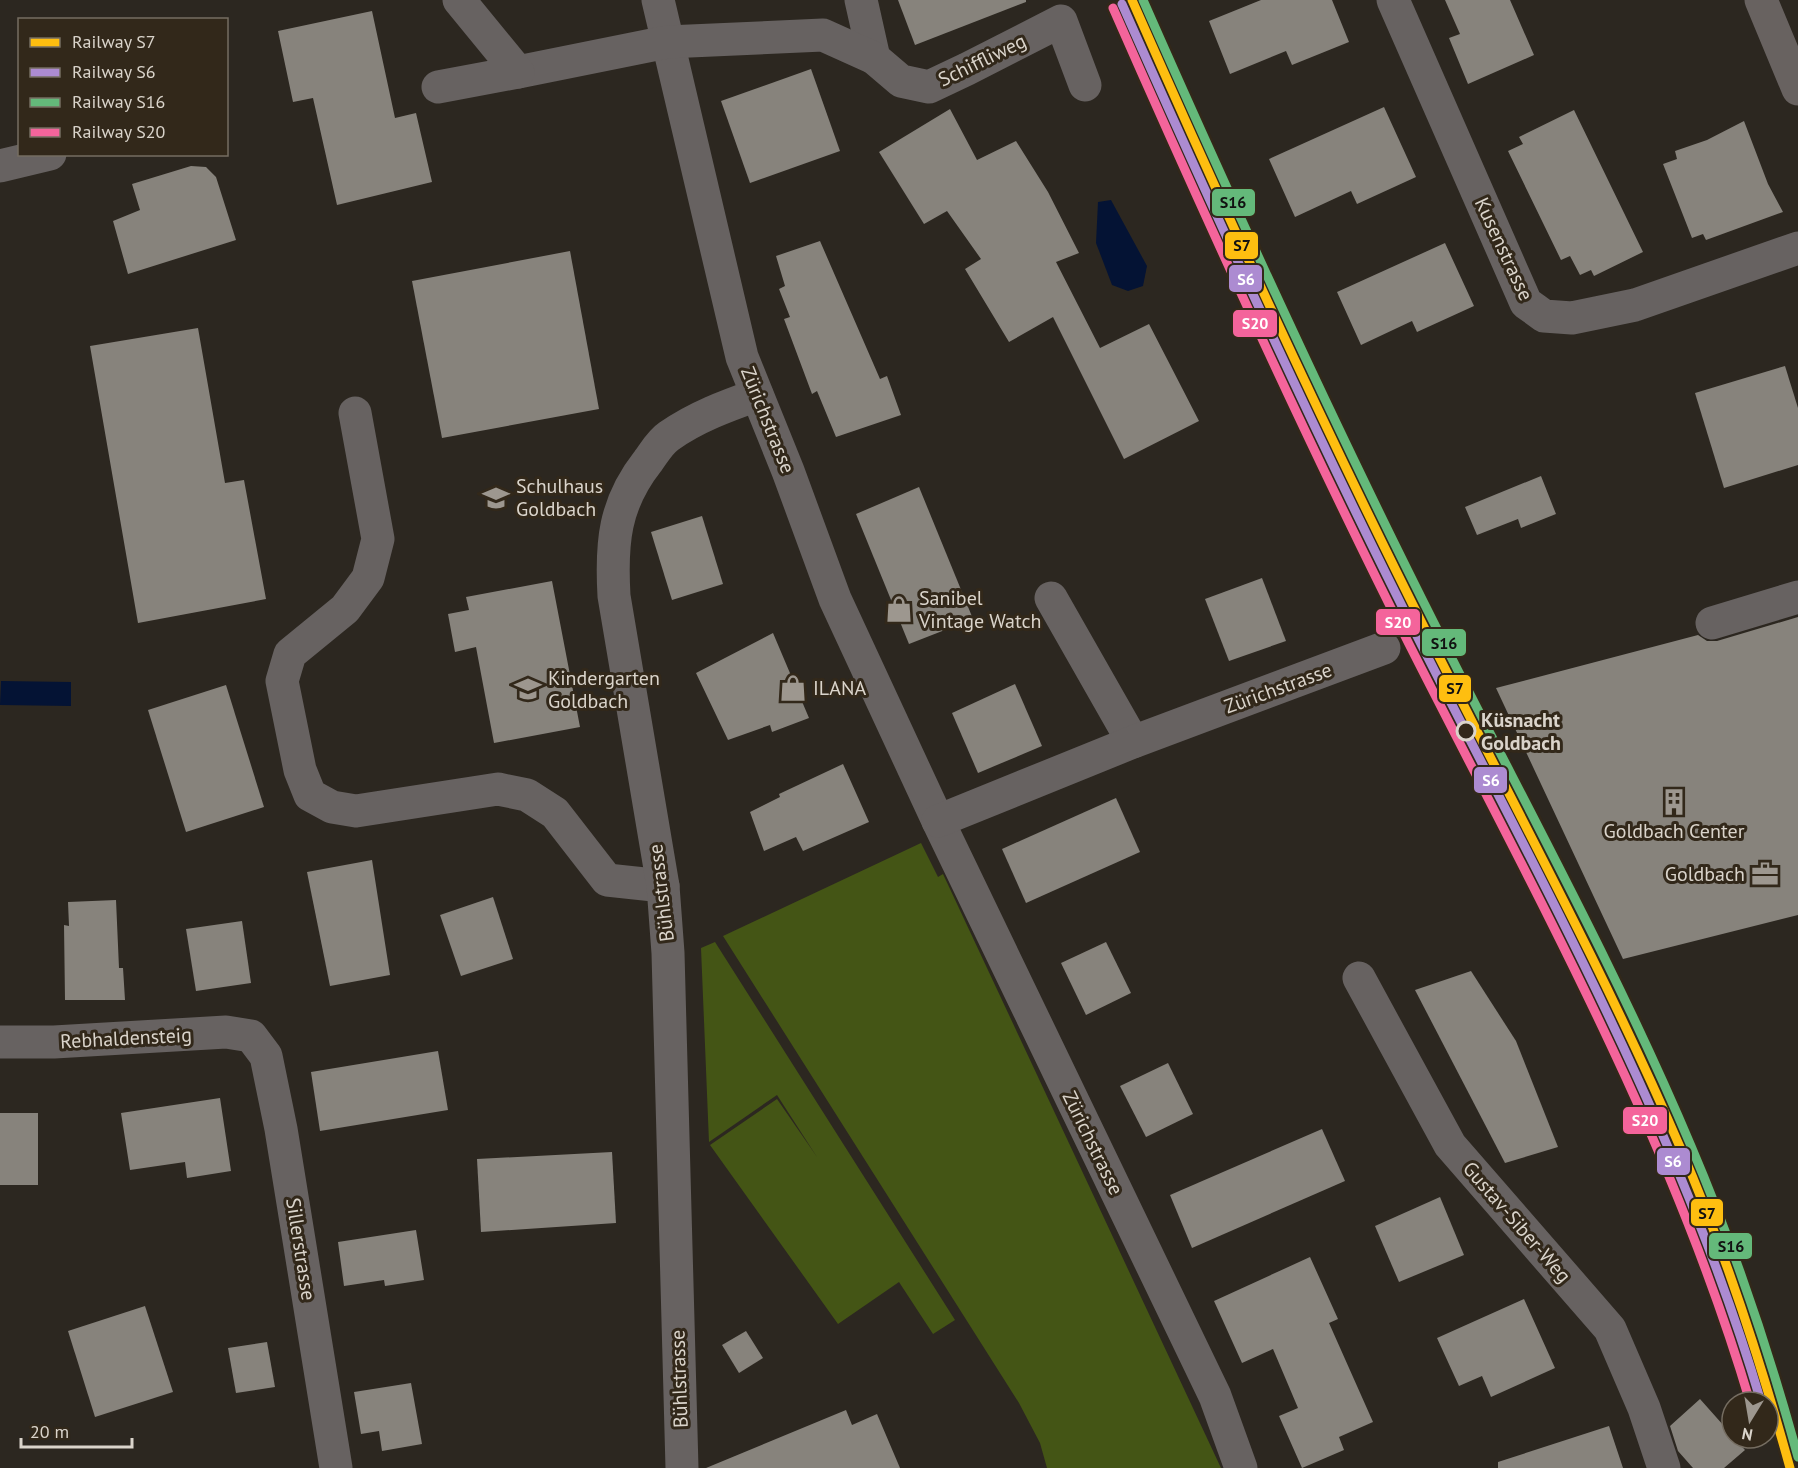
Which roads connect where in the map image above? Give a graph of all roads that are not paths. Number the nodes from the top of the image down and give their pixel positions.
1 (459, 0) edge
2 (658, 0) edge
3 (861, 0) edge
4 (1393, 0) edge
5 (1761, 0) edge
6 (667, 42) junction
7 (874, 58) junction
8 (518, 72) junction
9 (1085, 85) dead end
10 (438, 87) dead end
11 (1798, 89) edge
12 (42, 156) edge
13 (0, 166) edge
14 (1798, 248) edge
15 (756, 395) junction
16 (355, 413) dead end
17 (1798, 597) edge
18 (1051, 598) dead end
19 (1712, 622) dead end
20 (1384, 648) dead end
21 (1133, 742) junction
22 (938, 820) junction
23 (663, 886) junction
24 (1359, 978) dead end
25 (251, 1036) joint
26 (0, 1042) edge
27 (336, 1468) edge
28 (682, 1468) edge
29 (1241, 1468) edge
30 (1664, 1468) edge

1 - 8 street
2 - 6 street, Zürichstrasse
3 - 7 street
4 - 14 street, Kusenstrasse
5 - 11 main road
6 - 7 street, Schiffliweg
6 - 8 street, Schiffliweg
6 - 15 street, Zürichstrasse
7 - 9 street, Schiffliweg
8 - 10 street, Schiffliweg
12 - 13 street
15 - 22 street, Zürichstrasse
15 - 23 street, Bühlstrasse
16 - 23 street
17 - 19 street
18 - 21 street
20 - 21 street, Zürichstrasse
21 - 22 street, Zürichstrasse
22 - 29 street, Zürichstrasse
23 - 28 street, Bühlstrasse
24 - 30 street, Gustav-Siber-Weg
25 - 26 street, Rebhaldensteig
25 - 27 street, Sillerstrasse

